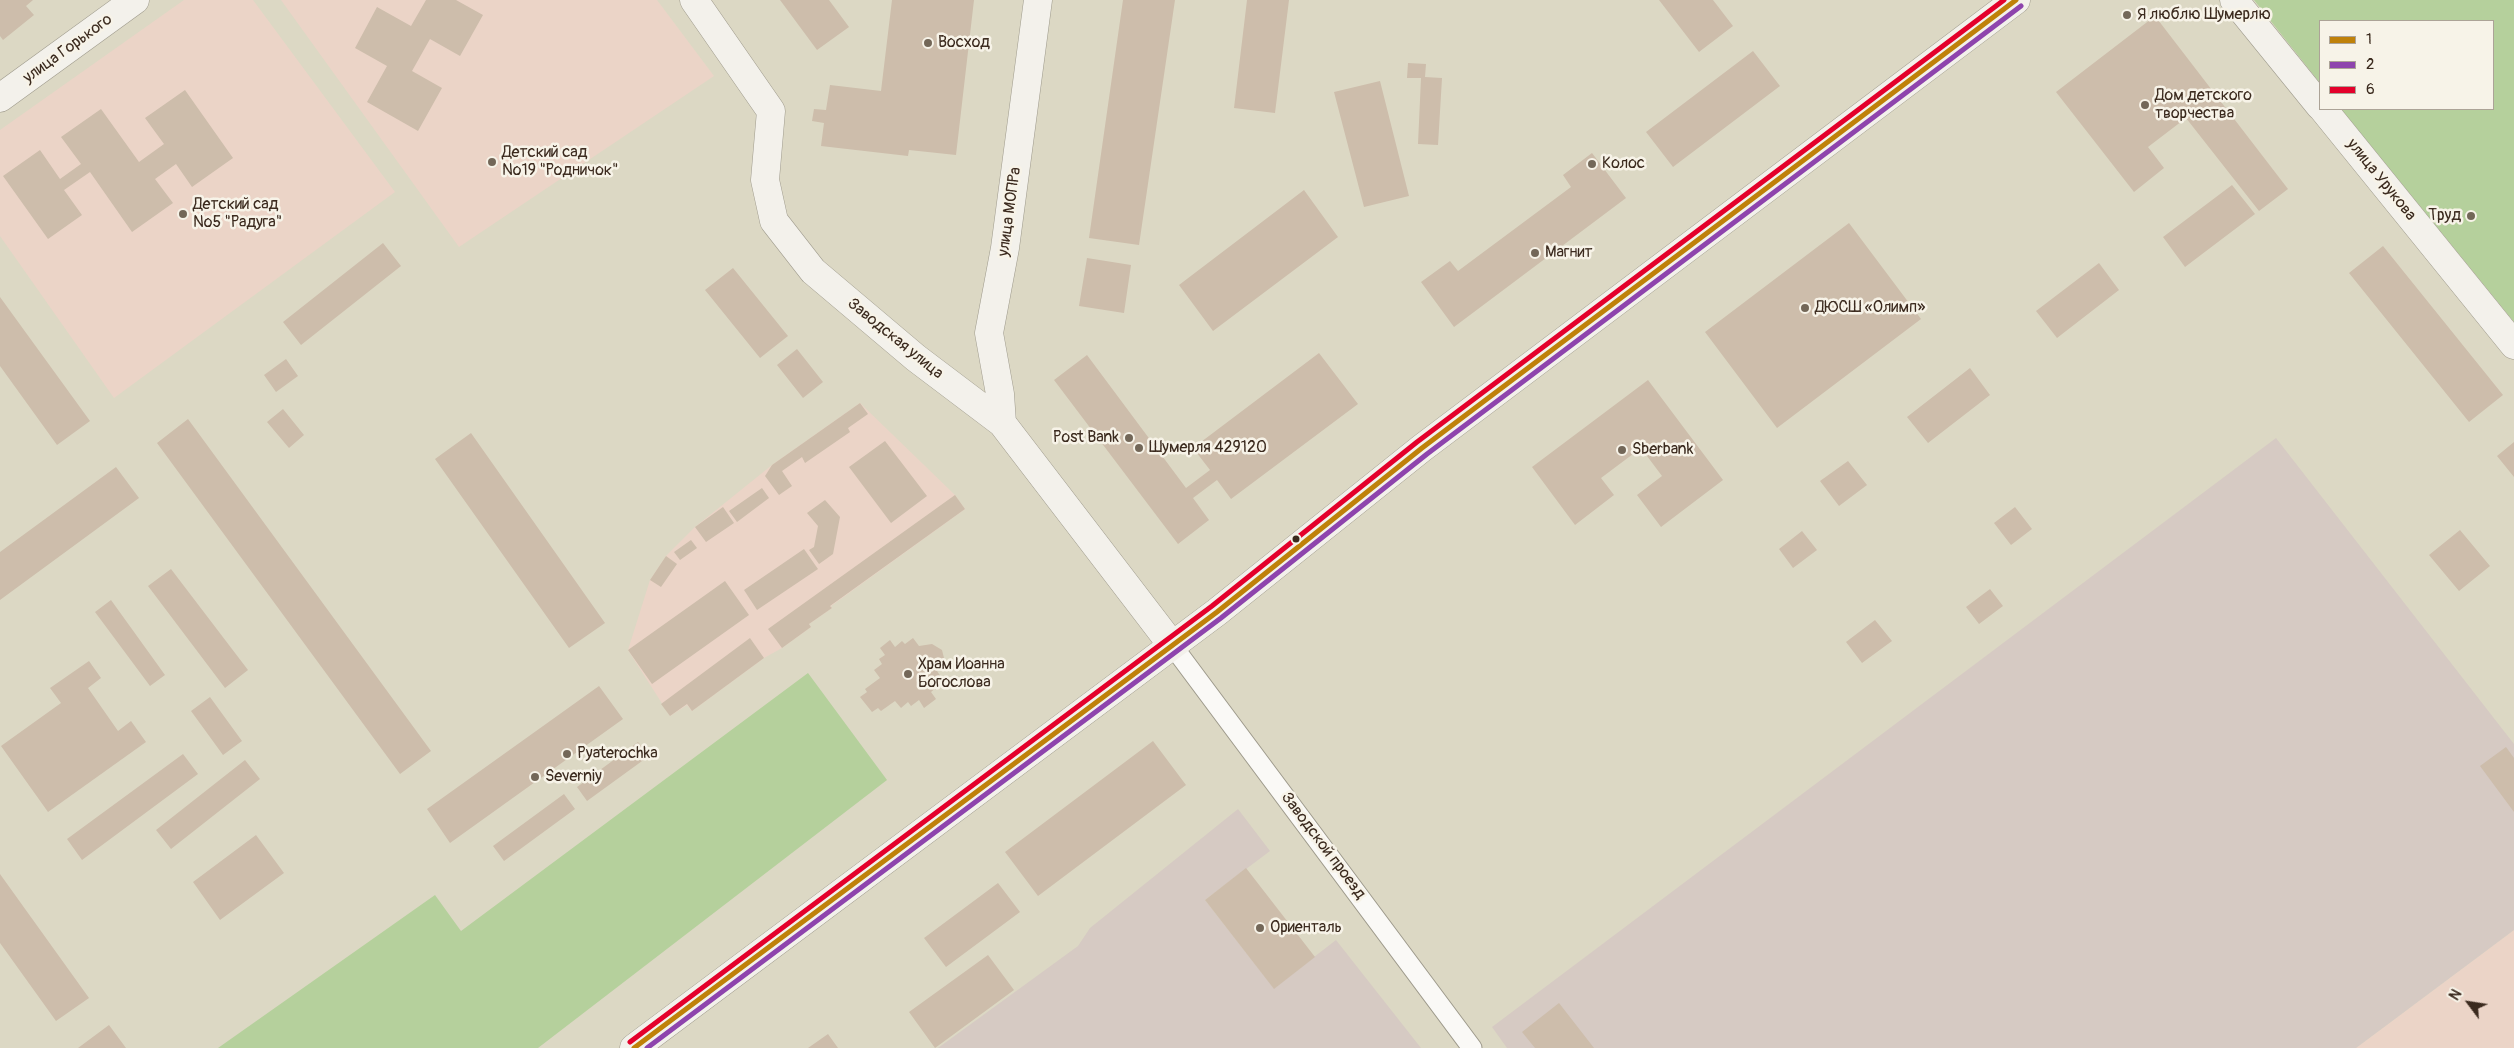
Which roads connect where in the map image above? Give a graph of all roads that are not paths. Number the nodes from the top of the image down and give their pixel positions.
1 (135, 0) edge
2 (694, 0) edge
3 (1038, 0) edge
4 (2016, 0) edge
5 (2234, 0) edge
6 (0, 98) edge
7 (2319, 105) edge
8 (2323, 110) edge
9 (2514, 345) edge
10 (1002, 423) junction
11 (1172, 645) junction
12 (634, 1048) edge
13 (1472, 1048) edge

1 - 6 street, улица Горького
2 - 10 street, Заводская улица
3 - 10 street, улица МОПРа
4 - 11 street
5 - 7 street, улица Урукова
8 - 9 street, улица Урукова
10 - 11 street, Заводская улица
11 - 12 street
11 - 13 street, Заводской проезд

